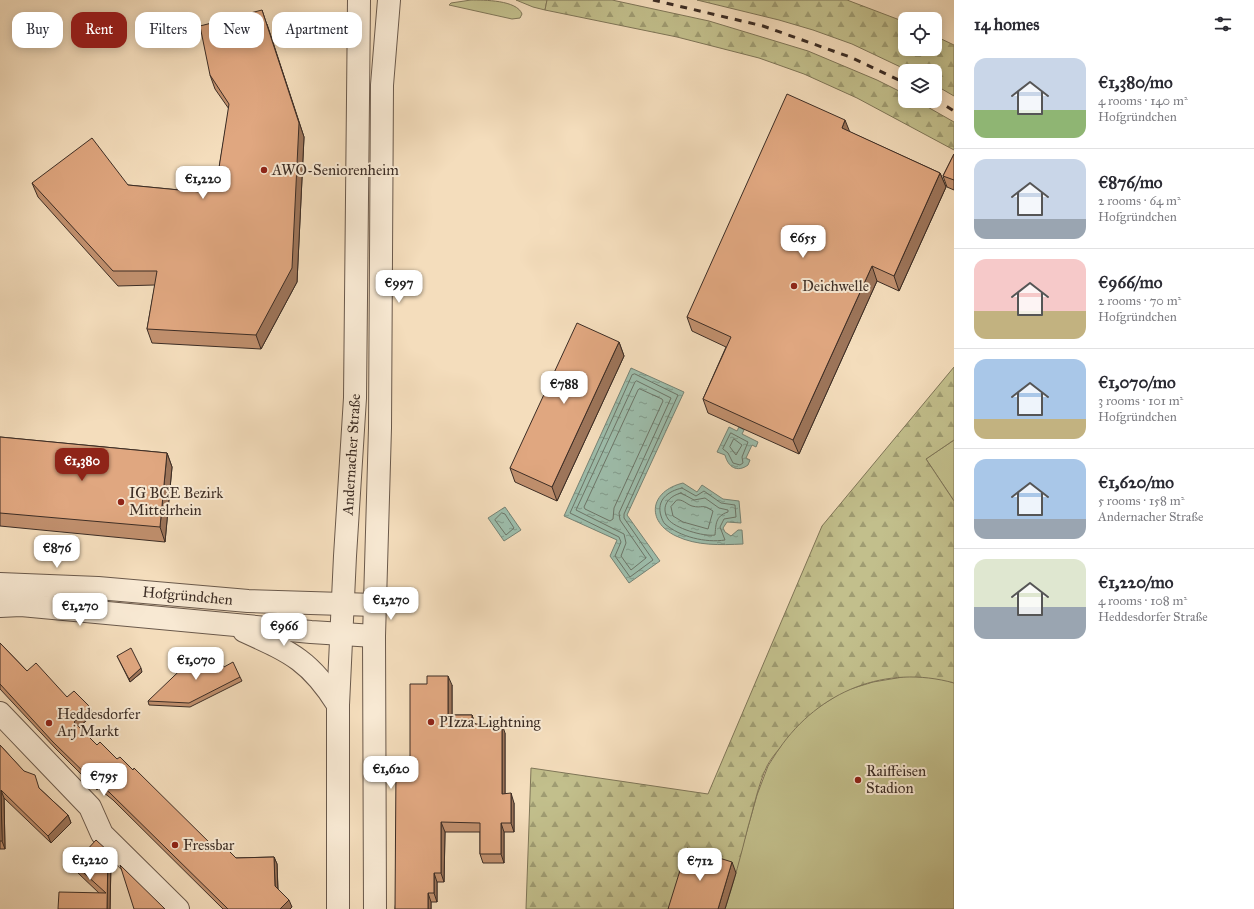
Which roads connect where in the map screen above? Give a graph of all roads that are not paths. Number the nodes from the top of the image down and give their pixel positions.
1 (359, 0) edge
2 (389, 0) edge
3 (0, 584) edge
4 (343, 605) junction
5 (375, 605) junction
6 (0, 606) edge
7 (229, 624) junction
8 (342, 634) junction
9 (374, 636) junction
10 (338, 705) junction
11 (0, 712) edge
12 (178, 909) edge
13 (338, 909) edge
14 (374, 909) edge

1 - 4 street, Andernacher Straße
2 - 5 street, Andernacher Straße
3 - 4 street, Hofgründchen
4 - 5 street, Hofgründchen
4 - 8 street, Andernacher Straße
5 - 9 street, Andernacher Straße
6 - 7 street, Hofgründchen
7 - 8 street, Hofgründchen
7 - 10 street
8 - 9 street, Hofgründchen
8 - 10 street, Andernacher Straße
9 - 14 street, Andernacher Straße
10 - 13 street, Andernacher Straße
11 - 12 street

